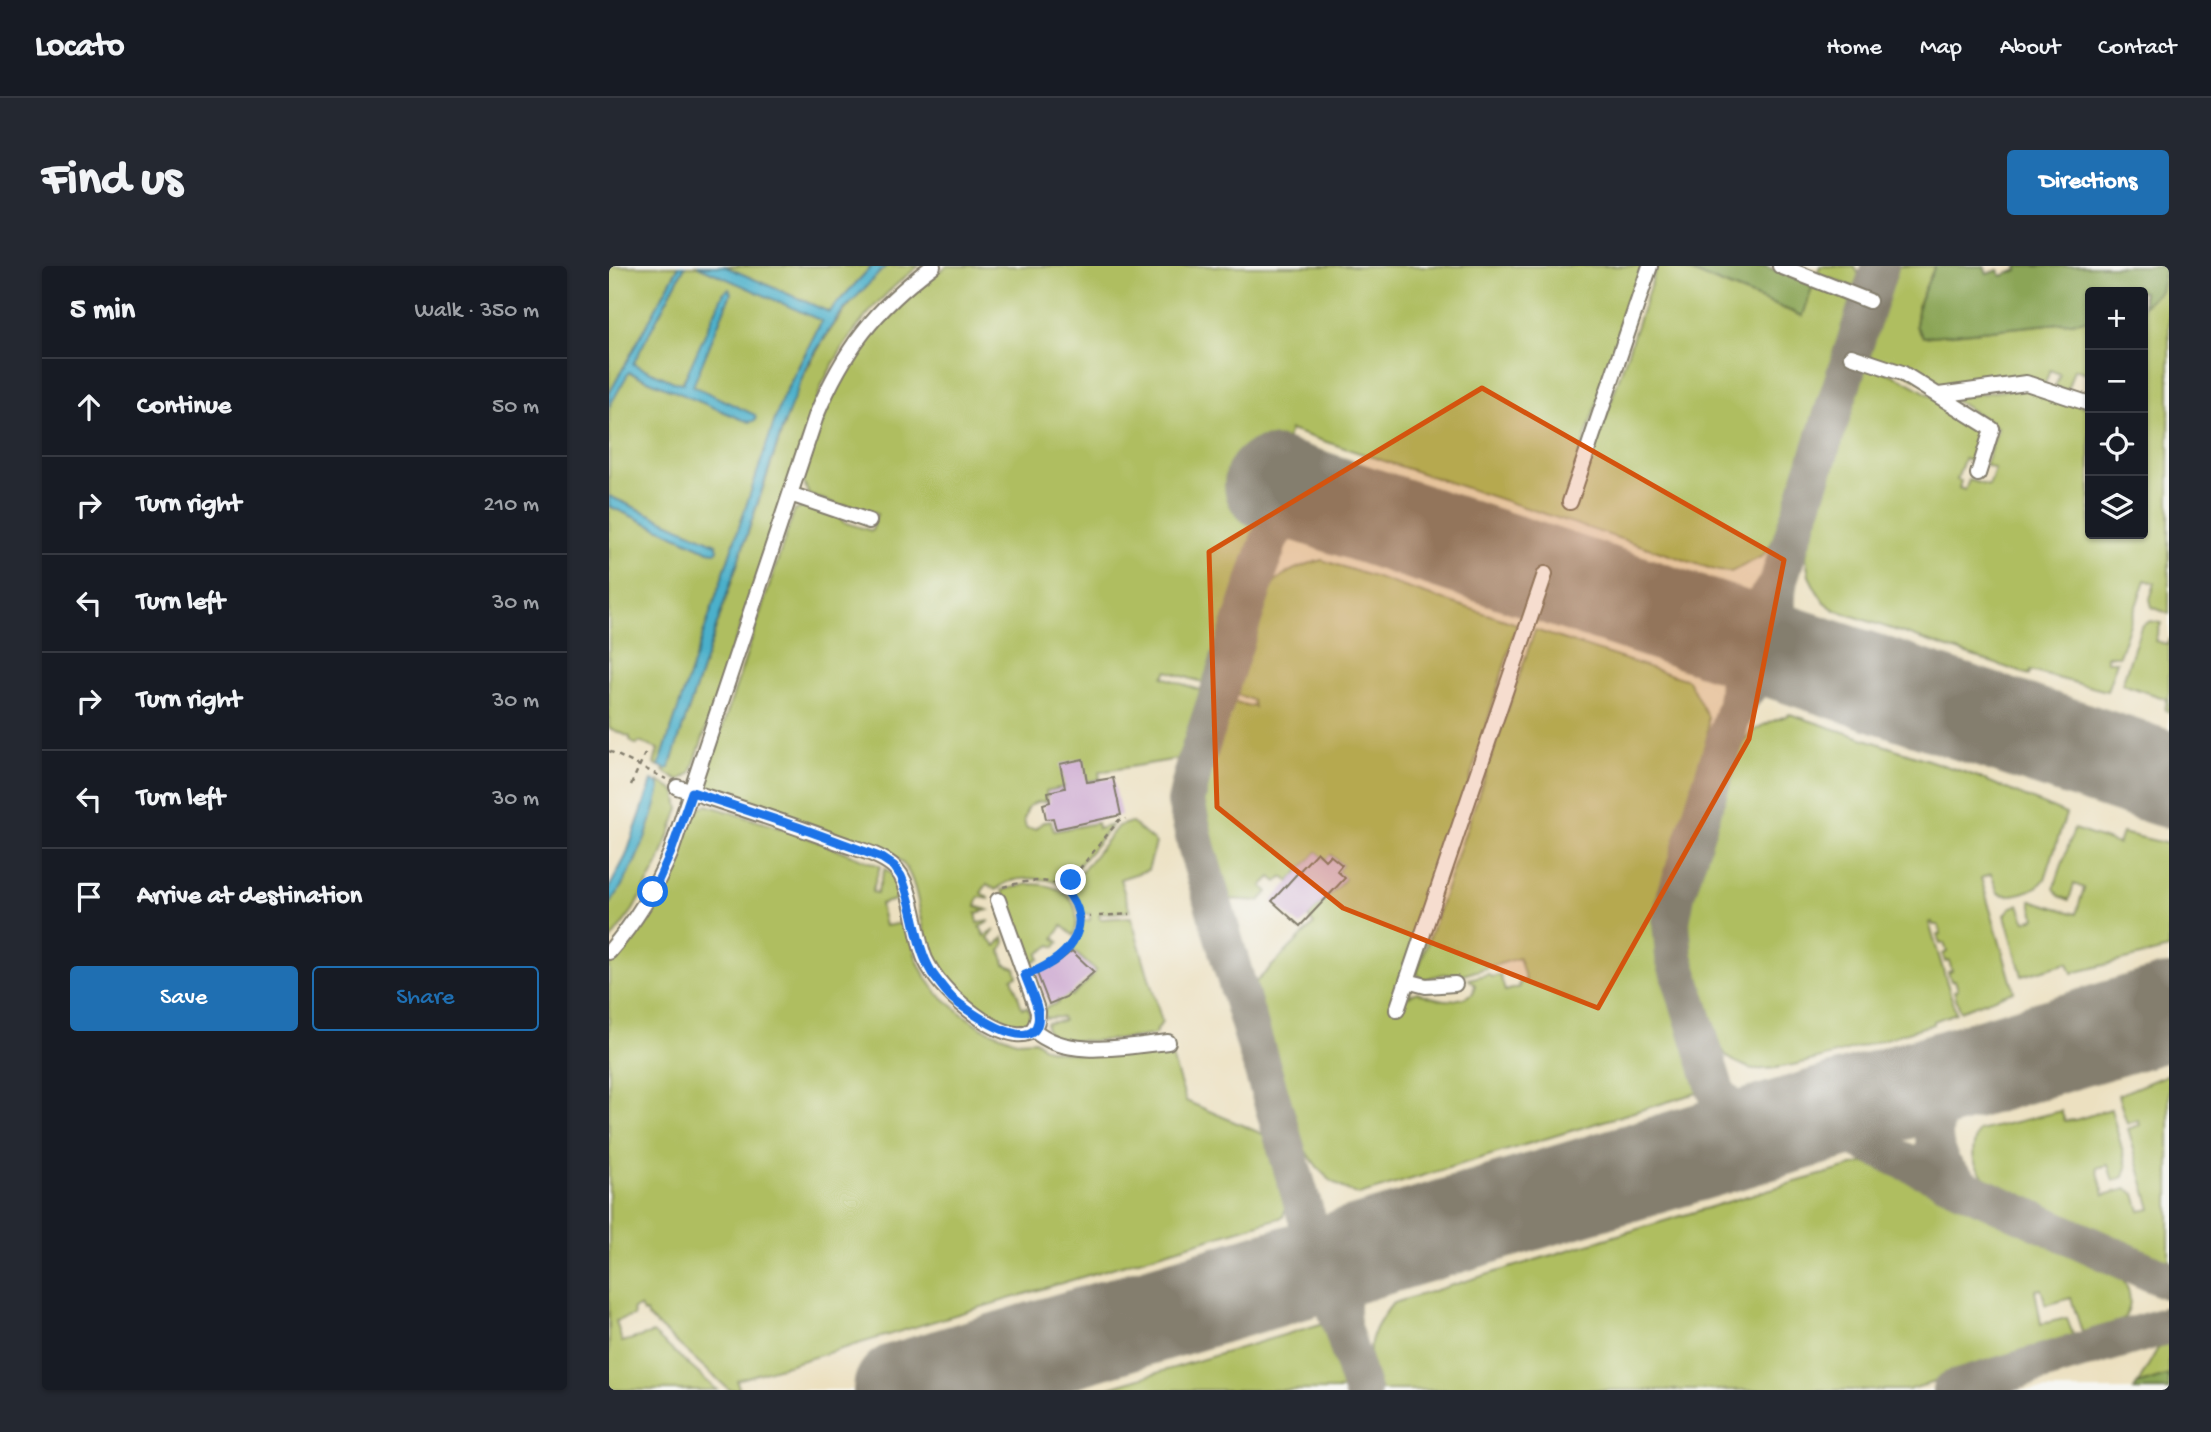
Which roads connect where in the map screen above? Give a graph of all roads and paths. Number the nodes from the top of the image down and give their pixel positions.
1 (933, 266) edge
2 (1650, 266) edge
3 (1780, 266) edge
4 (1869, 301) dead end
5 (1851, 356) dead end
6 (1939, 396) junction
7 (2085, 402) edge
8 (1978, 474) dead end
9 (790, 494) junction
10 (1570, 502) dead end
11 (869, 521) dead end
12 (1545, 574) dead end
13 (647, 749) dead end
14 (609, 751) edge
15 (641, 766) junction
16 (631, 785) dead end
17 (677, 787) joint
18 (692, 792) junction
19 (1126, 819) dead end
20 (1064, 888) junction
21 (998, 900) joint
22 (1131, 914) dead end
23 (1099, 916) dead end
24 (1090, 917) dead end
25 (1079, 918) junction
26 (609, 953) edge
27 (1025, 975) junction
28 (1407, 981) junction
29 (1455, 984) dead end
30 (1397, 1010) dead end
31 (1034, 1030) junction
32 (1168, 1042) dead end

1 - 9 street
2 - 10 street
3 - 4 street
5 - 6 street
6 - 7 street
6 - 8 street
9 - 11 street
9 - 18 street
12 - 28 street
13 - 15 path
14 - 15 path
15 - 16 path
15 - 17 path
17 - 18 street
18 - 26 street
18 - 31 street
19 - 20 path
20 - 21 path
20 - 25 path
21 - 27 street
22 - 23 path
24 - 25 path
25 - 27 path
27 - 31 street
28 - 29 street
28 - 30 street
31 - 32 street

